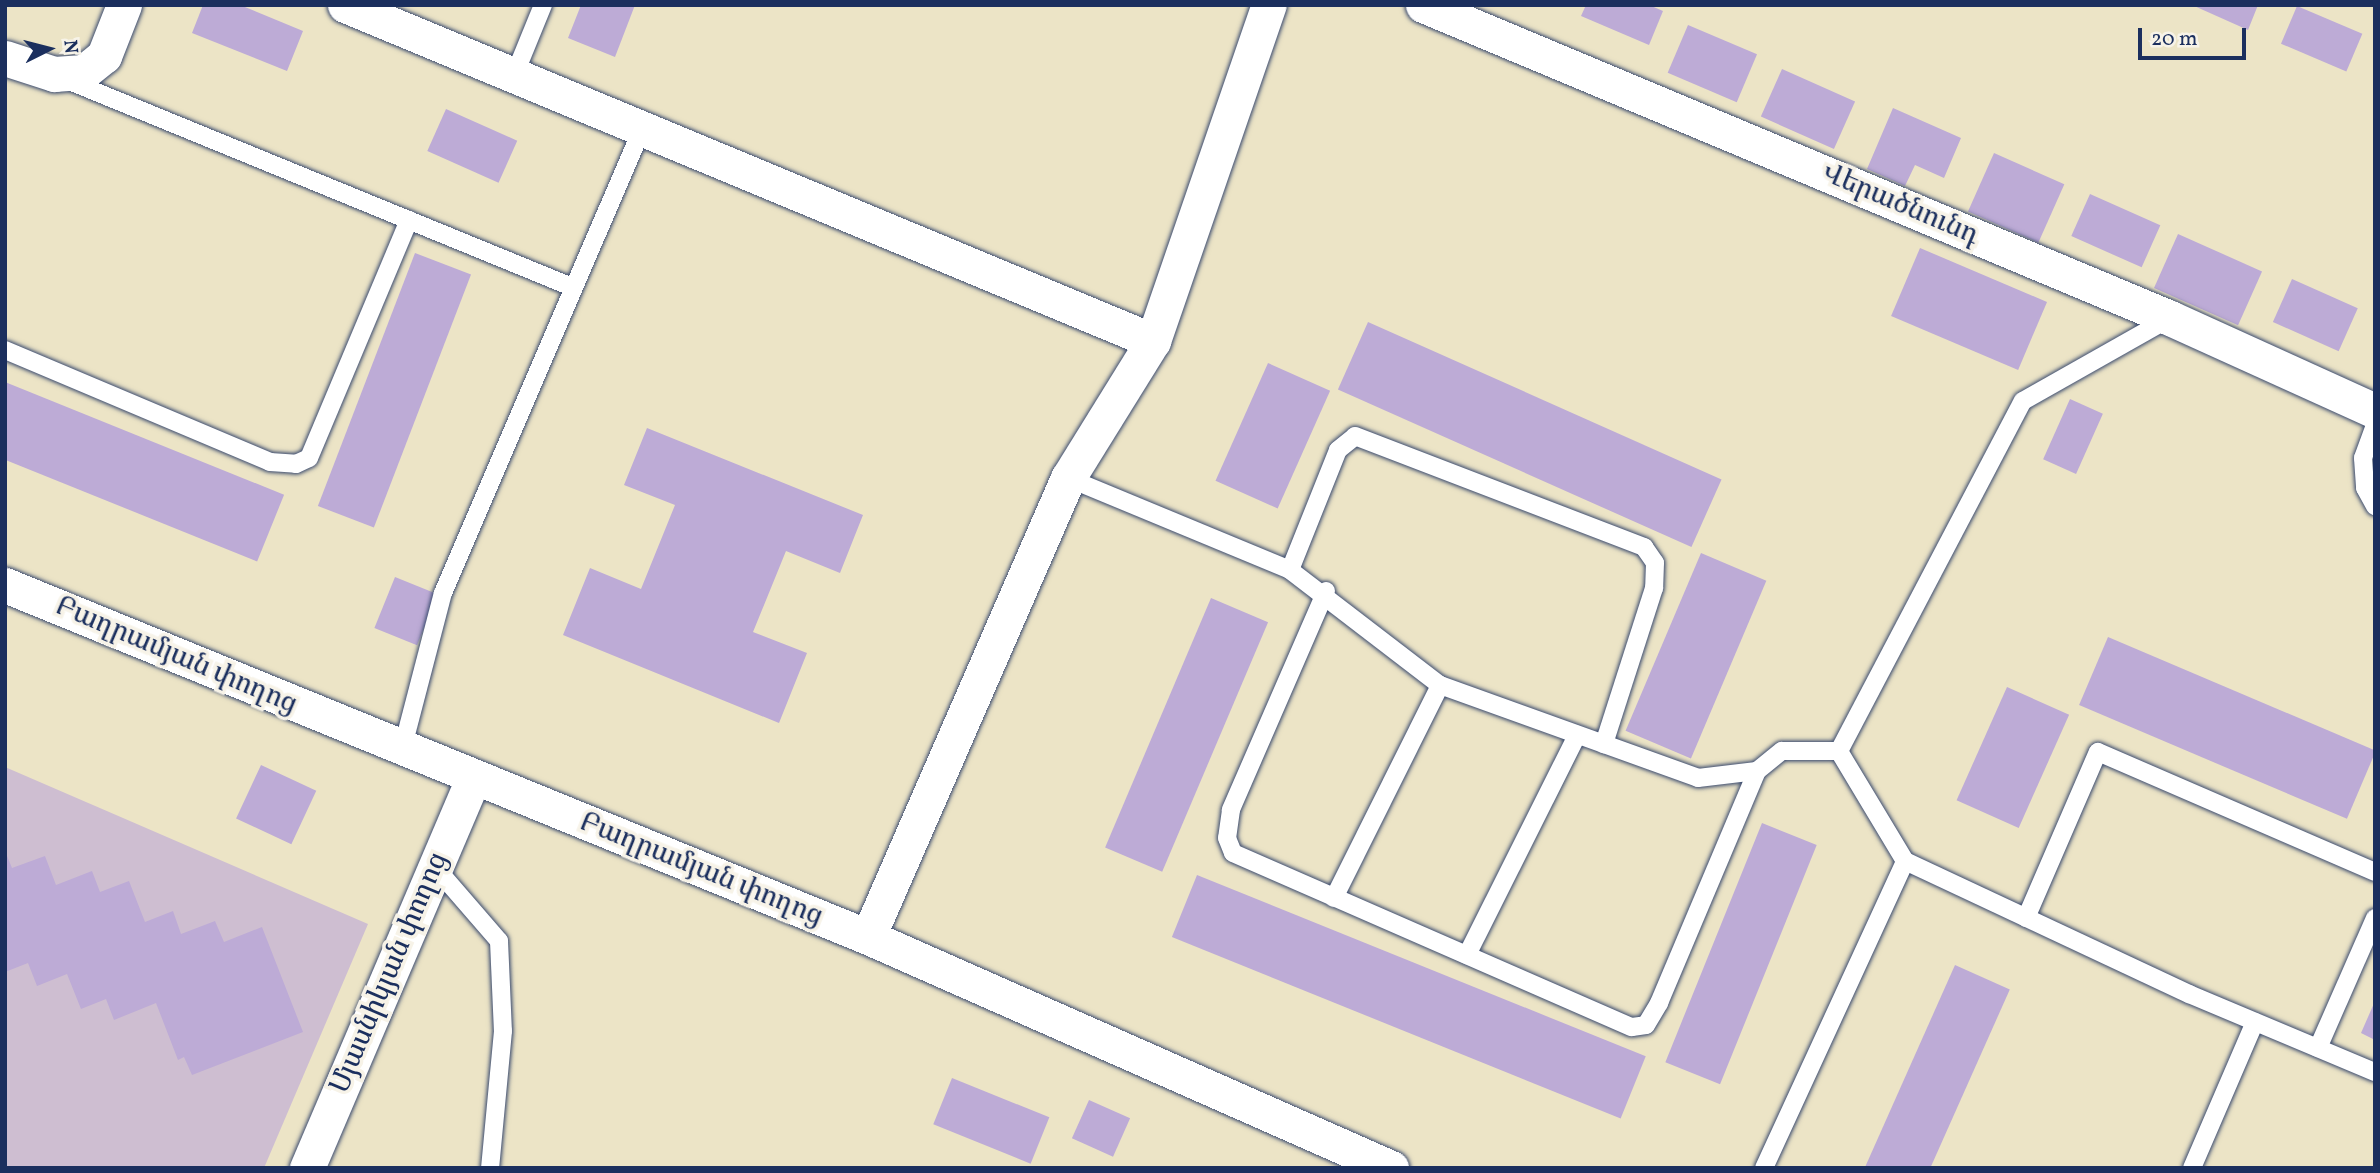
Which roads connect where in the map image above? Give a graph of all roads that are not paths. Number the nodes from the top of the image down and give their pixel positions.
1 (124, 5) edge
2 (345, 5) edge
3 (543, 5) edge
4 (1269, 5) edge
5 (1423, 5) edge
6 (5, 58) edge
7 (54, 74) junction
8 (514, 76) junction
9 (642, 129) junction
10 (409, 220) junction
11 (572, 288) junction
12 (2170, 318) junction
13 (1153, 341) junction
14 (5, 350) edge
15 (2375, 411) edge
16 (2375, 425) edge
17 (1068, 478) junction
18 (2375, 506) edge
19 (1290, 570) junction
20 (5, 585) edge
21 (1326, 592) junction
22 (1440, 685) junction
23 (1577, 735) junction
24 (1604, 744) junction
25 (402, 750) junction
26 (1839, 751) junction
27 (1757, 771) junction
28 (473, 779) junction
29 (1905, 861) junction
30 (435, 867) junction
31 (2375, 872) edge
32 (1334, 898) junction
33 (2026, 918) junction
34 (2375, 918) edge
35 (868, 937) junction
36 (1467, 955) junction
37 (2255, 1022) junction
38 (2318, 1048) junction
39 (2375, 1072) edge
40 (307, 1168) edge
41 (490, 1168) edge
42 (1391, 1168) edge
43 (1764, 1168) edge
44 (2192, 1168) edge

1 - 7 street
2 - 8 street
3 - 8 lane
4 - 13 street
5 - 12 street, Վերածնունդ
6 - 7 street
7 - 10 lane
8 - 9 street
9 - 11 lane
9 - 13 street
10 - 11 lane
10 - 14 lane
11 - 25 lane
12 - 15 street, Վերածնունդ
12 - 26 lane
13 - 17 street
16 - 18 lane
17 - 19 lane
17 - 35 street
19 - 21 lane
19 - 24 lane
20 - 25 street, Բաղրամյան փողոց
21 - 22 lane
21 - 32 lane
22 - 23 lane
22 - 32 lane
23 - 24 lane
23 - 36 lane
24 - 27 lane
25 - 28 street, Բաղրամյան փողոց
26 - 27 lane
26 - 29 lane
27 - 36 lane
28 - 30 street, Մյասնիկյան փողոց
28 - 35 street, Բաղրամյան փողոց
29 - 33 lane
29 - 43 lane
30 - 40 street, Մյասնիկյան փողոց
30 - 41 lane
31 - 33 lane
32 - 36 lane
33 - 37 lane
34 - 38 lane
35 - 42 street, Բաղրամյան փողոց
37 - 38 lane
37 - 44 lane
38 - 39 lane

